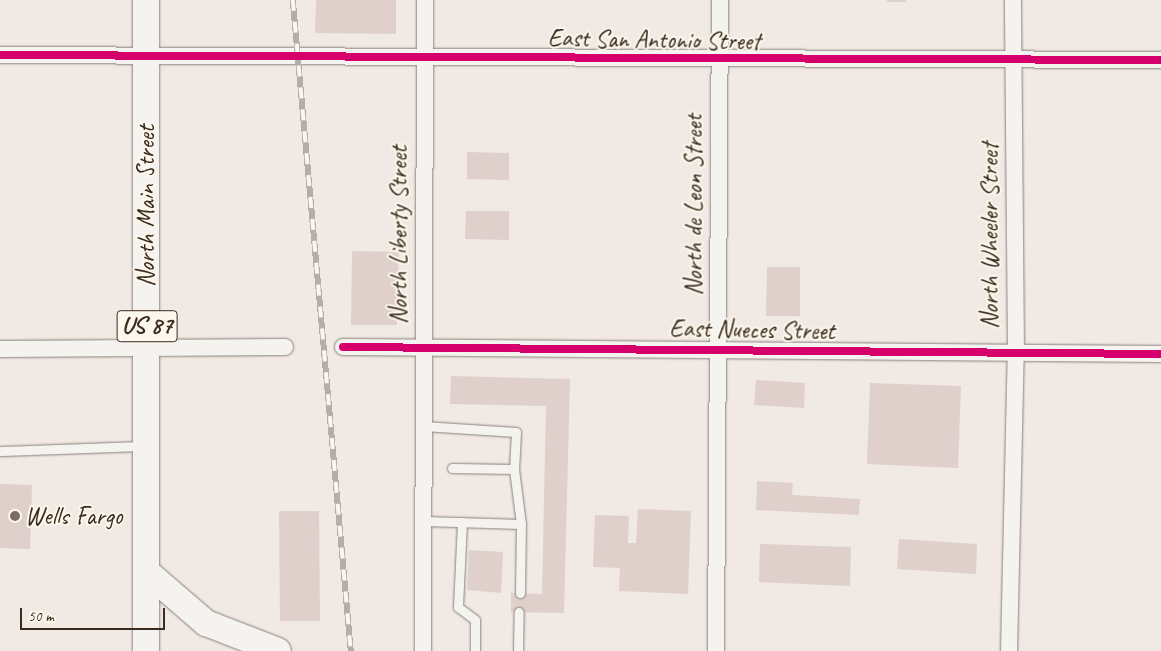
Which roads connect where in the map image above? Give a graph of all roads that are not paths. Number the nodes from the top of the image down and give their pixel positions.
1 (146, 0) edge
2 (425, 0) edge
3 (720, 0) edge
4 (1014, 0) edge
5 (0, 55) edge
6 (146, 57) junction
7 (425, 57) junction
8 (1014, 60) junction
9 (1161, 60) edge
10 (720, 61) junction
11 (285, 347) dead end
12 (424, 347) junction
13 (343, 348) dead end
14 (0, 349) edge
15 (719, 349) junction
16 (147, 350) junction
17 (1016, 353) junction
18 (1161, 354) edge
19 (423, 426) junction
20 (147, 446) junction
21 (0, 451) edge
22 (452, 468) dead end
23 (514, 469) junction
24 (424, 521) junction
25 (462, 522) junction
26 (521, 524) junction
27 (148, 573) junction
28 (520, 593) dead end
29 (519, 612) dead end
30 (146, 651) edge
31 (278, 651) edge
32 (423, 651) edge
33 (475, 651) edge
34 (518, 651) edge
35 (716, 651) edge
36 (1009, 651) edge

1 - 6 main road, North Main Street / US 87
2 - 7 street, North Liberty Street
3 - 10 street, North de Leon Street
4 - 8 street, North Wheeler Street
5 - 6 street, East San Antonio Street
6 - 7 street, East San Antonio Street
6 - 16 main road, North Main Street / US 87
7 - 10 street, East San Antonio Street
7 - 12 street, North Liberty Street
8 - 9 street, East San Antonio Street
8 - 10 street, East San Antonio Street
8 - 17 street, North Wheeler Street
10 - 15 street, North de Leon Street
11 - 16 street
12 - 13 street, East Nueces Street
12 - 15 street, East Nueces Street
12 - 19 street, North Liberty Street
14 - 16 street
15 - 17 street, East Nueces Street
15 - 35 street, North de Leon Street
16 - 20 main road, North Main Street / US 87
17 - 18 street, East Nueces Street
17 - 36 street, North Wheeler Street
19 - 23 lane
19 - 24 street, North Liberty Street
20 - 21 lane
20 - 27 main road, North Main Street / US 87
22 - 23 lane
23 - 26 lane
24 - 25 lane
24 - 32 street, North Liberty Street
25 - 26 lane
25 - 33 lane
26 - 28 lane
27 - 30 main road, North Main Street / US 87
27 - 31 main road
29 - 34 lane

